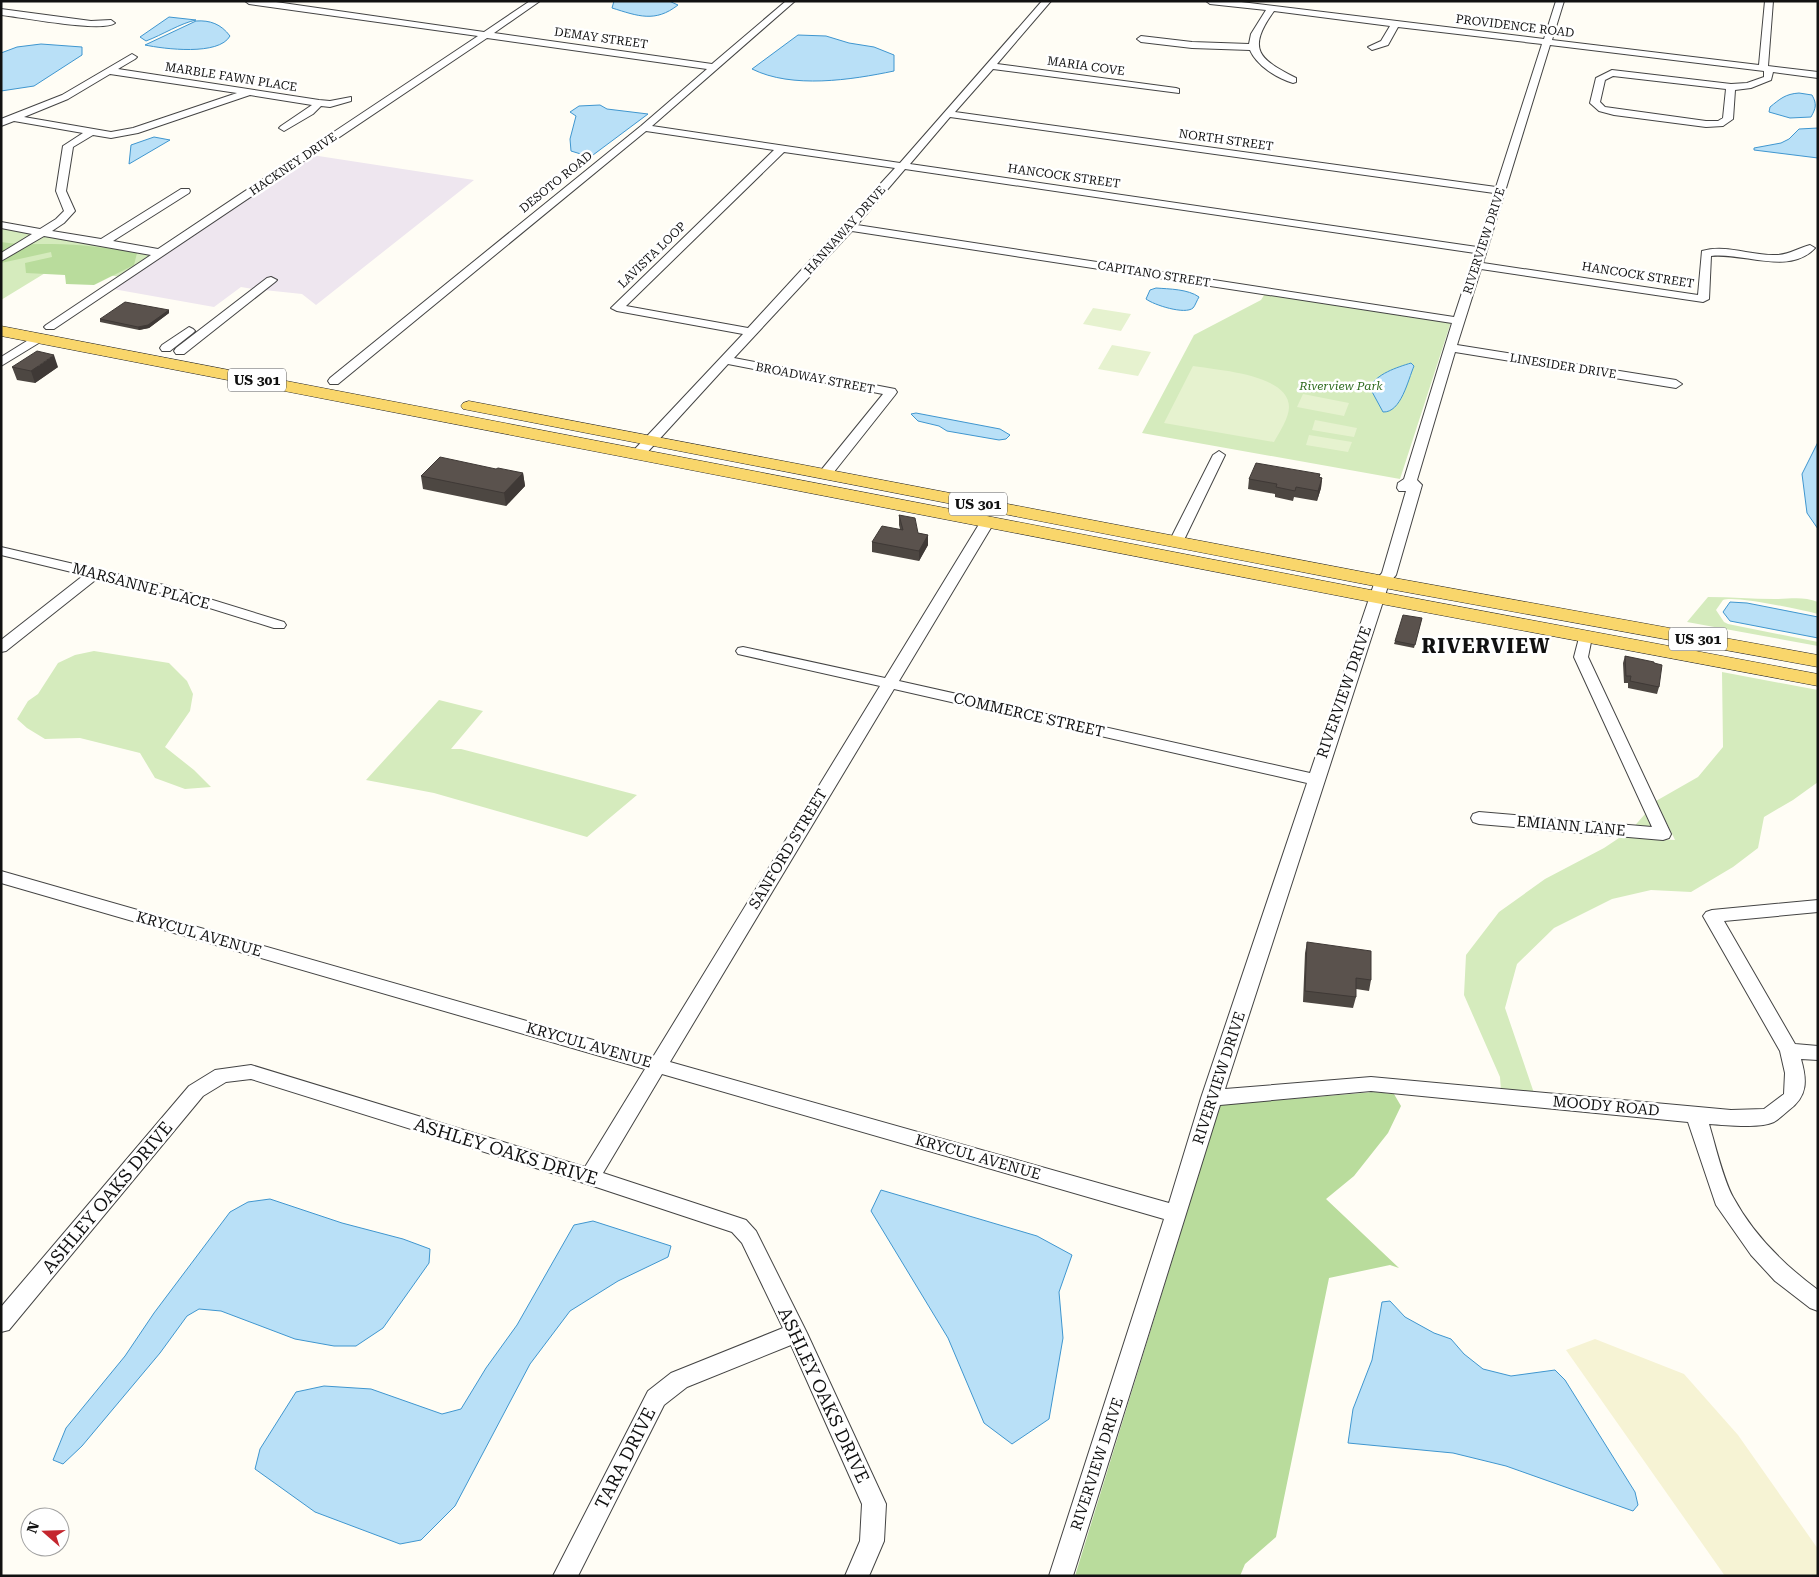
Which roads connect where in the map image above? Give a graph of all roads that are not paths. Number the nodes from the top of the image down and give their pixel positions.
1 (249, 1) edge
2 (536, 1) edge
3 (791, 1) edge
4 (1047, 1) edge
5 (1210, 1) edge
6 (1303, 1) edge
7 (1560, 1) edge
8 (1769, 1) edge
9 (4, 8) edge
10 (1271, 9) junction
11 (1295, 12) junction
12 (110, 23) dead end
13 (1395, 24) junction
14 (486, 35) junction
15 (1141, 39) dead end
16 (1547, 42) junction
17 (1252, 47) junction
18 (1372, 47) dead end
19 (132, 57) dead end
20 (992, 66) junction
21 (713, 67) junction
22 (1762, 69) junction
23 (110, 71) junction
24 (1818, 75) edge
25 (1293, 80) dead end
26 (1754, 84) junction
27 (1731, 87) junction
28 (1176, 91) dead end
29 (250, 92) junction
30 (348, 99) dead end
31 (319, 103) junction
32 (949, 114) junction
33 (14, 118) junction
34 (1, 123) edge
35 (284, 128) dead end
36 (644, 128) junction
37 (91, 132) junction
38 (782, 148) junction
39 (902, 166) junction
40 (185, 191) dead end
41 (1500, 191) junction
42 (1, 225) edge
43 (849, 227) junction
44 (42, 232) junction
45 (103, 243) junction
46 (1810, 248) dead end
47 (1481, 251) junction
48 (160, 253) junction
49 (1, 258) edge
50 (1477, 265) junction
51 (271, 280) dead end
52 (245, 300) joint
53 (1, 317) edge
54 (1459, 321) junction
55 (50, 327) junction
56 (1, 331) edge
57 (750, 332) junction
58 (38, 338) junction
59 (57, 342) junction
60 (1450, 348) junction
61 (169, 354) junction
62 (724, 360) junction
63 (1, 362) edge
64 (260, 366) junction
65 (1676, 384) dead end
66 (335, 388) junction
67 (651, 441) junction
68 (638, 454) junction
69 (1219, 454) dead end
70 (825, 474) junction
71 (988, 514) junction
72 (1176, 542) junction
73 (1, 551) edge
74 (95, 573) junction
75 (1379, 589) junction
76 (279, 625) dead end
77 (1585, 637) junction
78 (1722, 644) junction
79 (1, 648) edge
80 (743, 651) dead end
81 (1818, 661) edge
82 (1818, 680) edge
83 (889, 684) junction
84 (1314, 780) junction
85 (1480, 818) dead end
86 (1, 877) edge
87 (1818, 906) edge
88 (1789, 1051) junction
89 (1818, 1053) edge
90 (657, 1065) junction
91 (1211, 1098) junction
92 (1696, 1115) junction
93 (590, 1177) junction
94 (1176, 1214) junction
95 (1818, 1302) edge
96 (1, 1323) edge
97 (796, 1333) junction
98 (565, 1576) edge
99 (858, 1576) edge
100 (1061, 1576) edge

1 - 14 street, DEMAY STREET
2 - 14 street, HACKNEY DRIVE
3 - 21 street, DESOTO ROAD
4 - 20 street, HANNAWAY DRIVE
5 - 10 street, PROVIDENCE ROAD
6 - 11 street
7 - 16 street, RIVERVIEW DRIVE
8 - 22 street
9 - 12 street
10 - 11 street, PROVIDENCE ROAD
10 - 17 street
11 - 13 street, PROVIDENCE ROAD
13 - 16 street, PROVIDENCE ROAD
13 - 18 street
14 - 21 street, DEMAY STREET
14 - 48 street, HACKNEY DRIVE
15 - 17 street
16 - 22 street, PROVIDENCE ROAD
16 - 41 street, RIVERVIEW DRIVE
17 - 25 street
19 - 23 street
20 - 28 street, MARIA COVE
20 - 32 street, HANNAWAY DRIVE
21 - 36 street, DESOTO ROAD
22 - 24 street, PROVIDENCE ROAD
22 - 26 street
22 - 26 street
23 - 29 street, MARBLE FAWN PLACE
23 - 33 street
26 - 27 street
27 - 27 street
29 - 31 street, MARBLE FAWN PLACE
29 - 37 street
30 - 31 street, MARBLE FAWN PLACE
31 - 35 street
32 - 39 street, HANNAWAY DRIVE
32 - 41 street, NORTH STREET
33 - 34 street
33 - 37 street
36 - 38 street, HANCOCK STREET
36 - 66 street, DESOTO ROAD
37 - 44 street
38 - 39 street, HANCOCK STREET
38 - 57 street, LAVISTA LOOP
39 - 43 street, HANNAWAY DRIVE
39 - 47 street, HANCOCK STREET
40 - 45 street
41 - 47 street, RIVERVIEW DRIVE
42 - 44 street
43 - 54 street, CAPITANO STREET
43 - 57 street, HANNAWAY DRIVE
44 - 45 street
44 - 49 street
45 - 48 street
46 - 50 street, HANCOCK STREET
47 - 50 street, RIVERVIEW DRIVE
48 - 55 street, HACKNEY DRIVE
50 - 54 street, RIVERVIEW DRIVE
51 - 52 street
52 - 61 street
53 - 55 main road, US 301
54 - 60 street, RIVERVIEW DRIVE
55 - 61 main road, US 301
56 - 58 main road, US 301
57 - 62 street, HANNAWAY DRIVE
58 - 59 main road, US 301
58 - 63 street
59 - 61 main road, US 301
59 - 61 main road
60 - 65 street, LINESIDER DRIVE
60 - 75 street, RIVERVIEW DRIVE
61 - 64 main road, US 301
61 - 64 main road
61 - 66 main road, US 301
62 - 67 street, HANNAWAY DRIVE
62 - 70 street, BROADWAY STREET
64 - 66 main road, US 301
66 - 67 main road, US 301
66 - 68 main road, US 301
67 - 68 street, HANNAWAY DRIVE
67 - 70 main road, US 301
68 - 71 main road, US 301
69 - 72 street
70 - 71 main road, US 301
71 - 72 main road, US 301
71 - 75 main road, US 301
71 - 83 street, SANFORD STREET
72 - 75 main road, US 301
73 - 74 street, MARSANNE PLACE
74 - 76 street, MARSANNE PLACE
74 - 79 street
75 - 77 main road, US 301
75 - 78 main road, US 301
75 - 84 street, RIVERVIEW DRIVE
77 - 78 main road
77 - 82 main road, US 301
77 - 85 street, EMIANN LANE
78 - 81 main road, US 301
80 - 83 street, COMMERCE STREET
83 - 84 street, COMMERCE STREET
83 - 90 street, SANFORD STREET
84 - 91 street, RIVERVIEW DRIVE
86 - 90 street, KRYCUL AVENUE
87 - 88 street, MOODY ROAD
88 - 89 street
88 - 92 street, MOODY ROAD
90 - 93 street, SANFORD STREET
90 - 94 street, KRYCUL AVENUE
91 - 92 street, MOODY ROAD
91 - 94 street, RIVERVIEW DRIVE
92 - 95 street
93 - 96 street, ASHLEY OAKS DRIVE
93 - 97 street, ASHLEY OAKS DRIVE
94 - 100 street, RIVERVIEW DRIVE
97 - 98 street, TARA DRIVE
97 - 99 street, ASHLEY OAKS DRIVE

